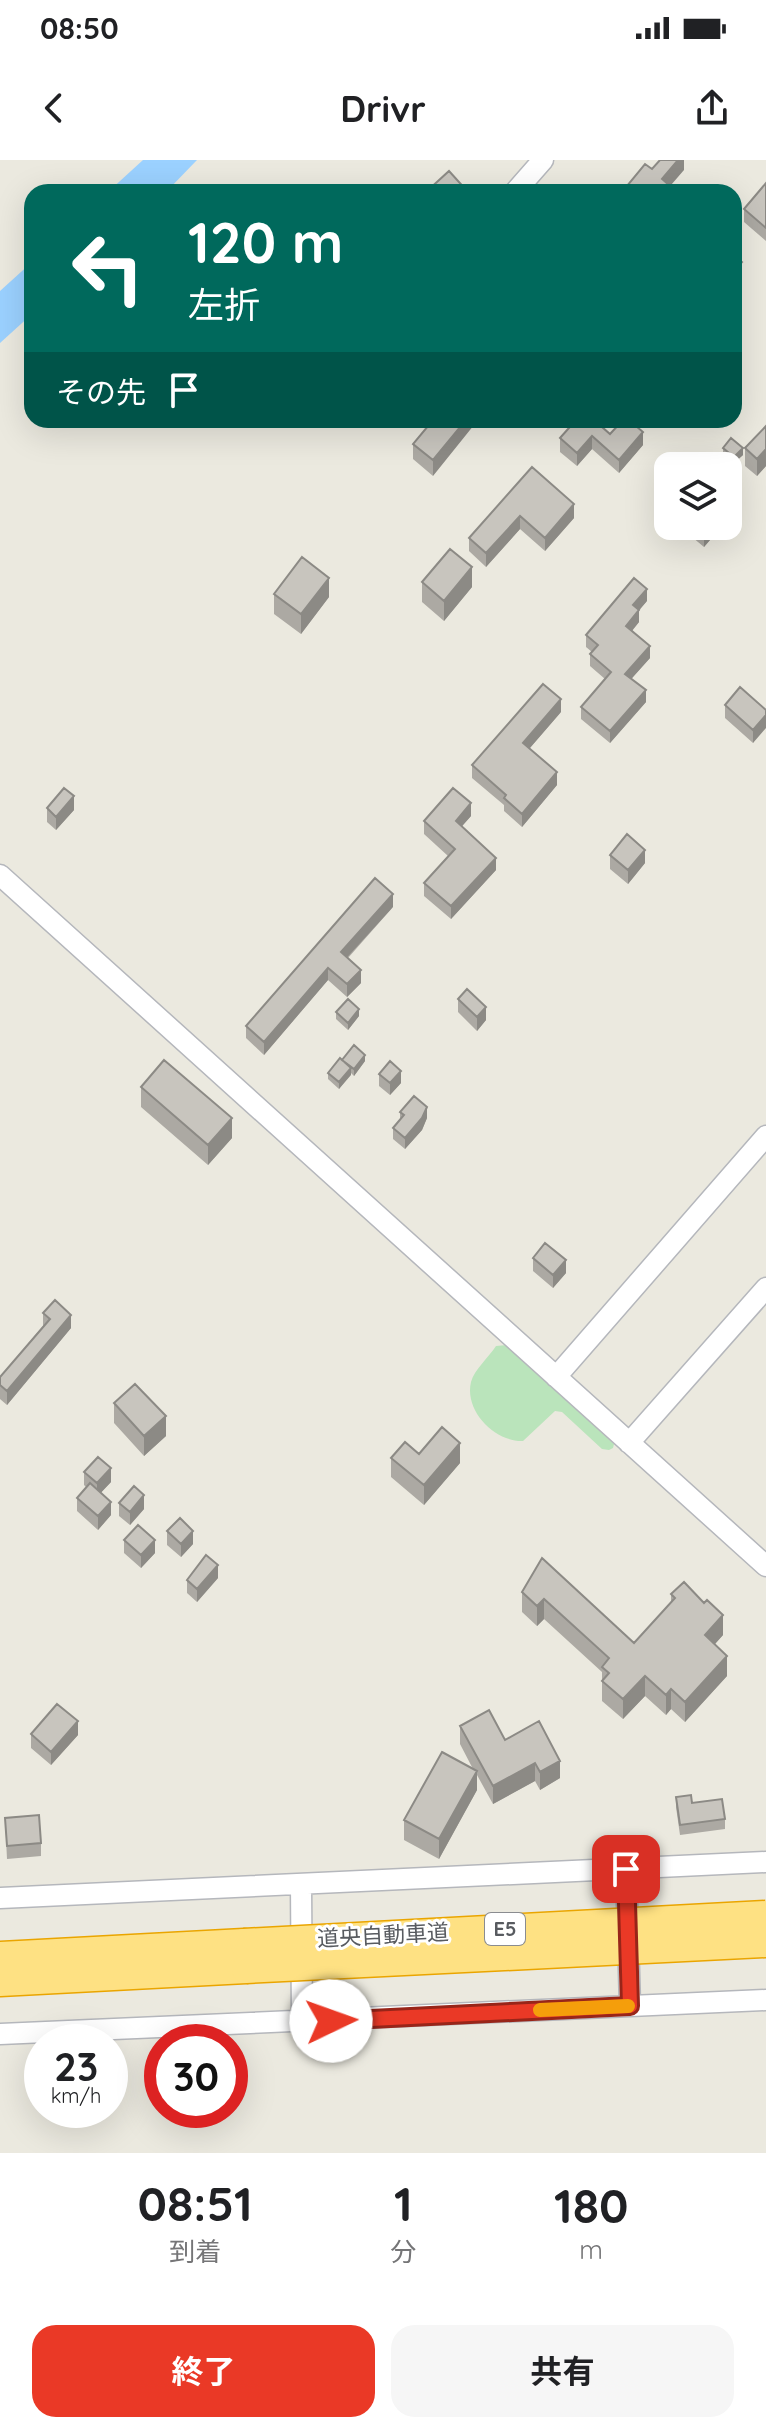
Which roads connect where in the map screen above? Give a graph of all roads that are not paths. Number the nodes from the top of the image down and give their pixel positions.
1 (543, 160) edge
2 (522, 184) edge
3 (0, 875) edge
4 (766, 1136) edge
5 (766, 1288) edge
6 (556, 1377) junction
7 (629, 1443) junction
8 (766, 1566) edge
9 (766, 1862) edge
10 (626, 1869) junction
11 (301, 1884) junction
12 (0, 1898) edge
13 (766, 1915) edge
14 (766, 1943) edge
15 (0, 1956) edge
16 (245, 1956) junction
17 (0, 1982) edge
18 (766, 2000) edge
19 (630, 2006) junction
20 (302, 2022) junction
21 (0, 2034) edge

1 - 2 street
3 - 6 street
4 - 6 street
5 - 7 street
6 - 7 street
7 - 8 street
9 - 10 street
10 - 11 street
10 - 19 street
11 - 12 street
11 - 20 street
13 - 16 highway, 道央自動車道 / E5, bridge
14 - 16 highway, 道央自動車道 / E5, bridge
15 - 16 highway, 道央自動車道 / E5
16 - 17 highway, 道央自動車道 / E5
18 - 19 street
19 - 20 street
20 - 21 street

